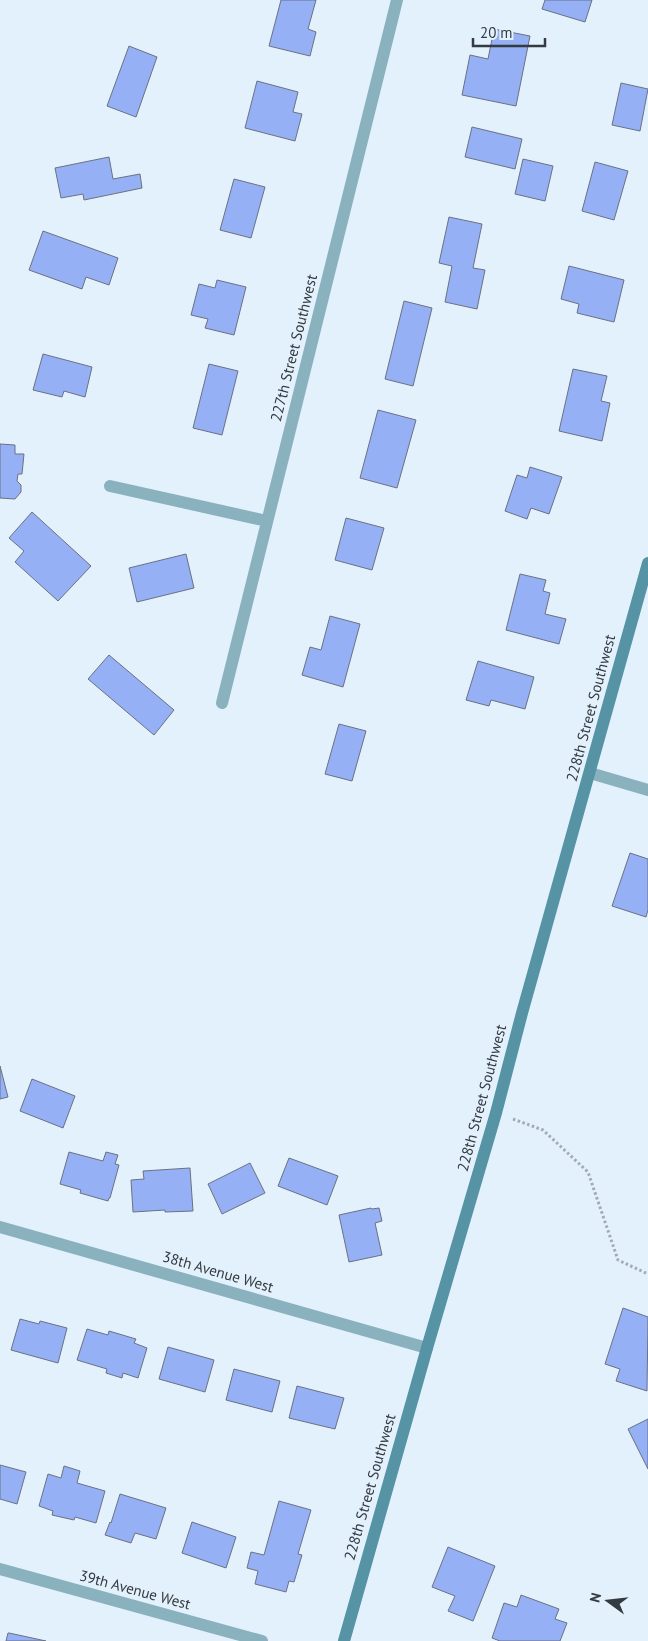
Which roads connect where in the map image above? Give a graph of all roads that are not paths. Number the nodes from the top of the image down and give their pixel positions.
1 (397, 0) edge
2 (110, 486) dead end
3 (268, 522) junction
4 (648, 563) edge
5 (222, 703) dead end
6 (590, 773) junction
7 (648, 790) edge
8 (0, 1227) edge
9 (426, 1348) junction
10 (0, 1569) edge
11 (262, 1641) edge
12 (344, 1641) edge

1 - 3 street, 227th Street Southwest
2 - 3 street
3 - 5 street, 227th Street Southwest
4 - 6 main road, 228th Street Southwest
6 - 7 street
6 - 9 main road, 228th Street Southwest
8 - 9 street, 38th Avenue West
9 - 12 main road, 228th Street Southwest
10 - 11 street, 39th Avenue West

